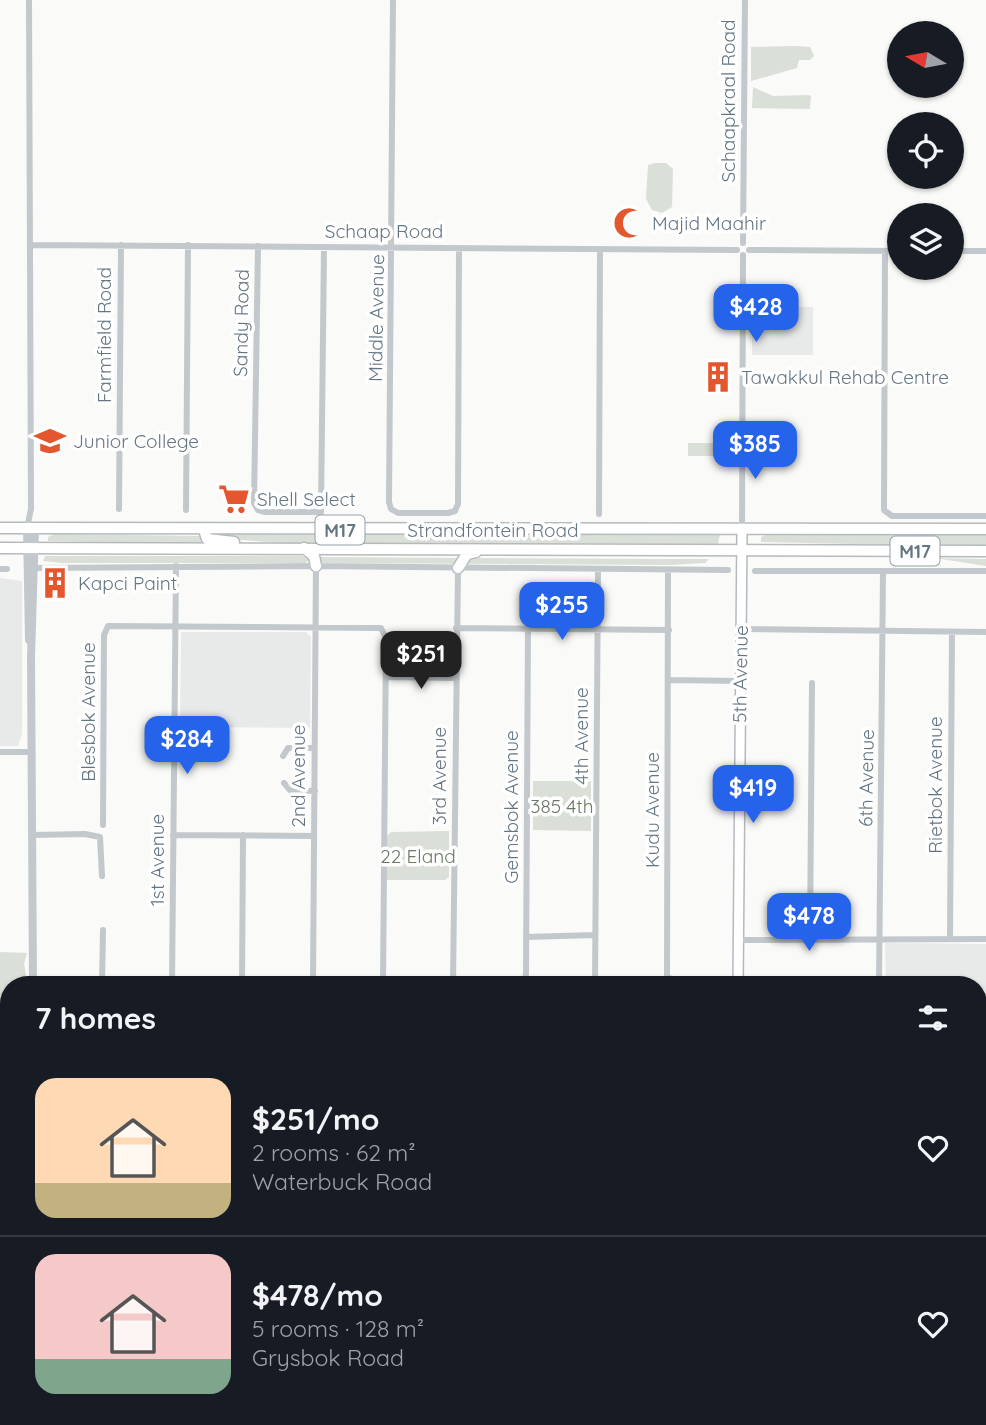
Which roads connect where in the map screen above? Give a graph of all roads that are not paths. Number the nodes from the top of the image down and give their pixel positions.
1 (29, 0) edge
2 (393, 0) edge
3 (745, 0) edge
4 (743, 243) junction
5 (31, 245) junction
6 (121, 245) junction
7 (188, 245) junction
8 (258, 246) junction
9 (324, 247) junction
10 (392, 247) junction
11 (459, 247) junction
12 (600, 248) junction
13 (737, 250) junction
14 (749, 250) junction
15 (885, 251) joint
16 (964, 251) edge
17 (986, 251) edge
18 (743, 255) junction
19 (119, 509) dead end
20 (186, 510) dead end
21 (599, 514) dead end
22 (986, 516) edge
23 (0, 528) edge
24 (31, 528) junction
25 (986, 529) edge
26 (204, 530) junction
27 (742, 531) junction
28 (31, 547) junction
29 (0, 548) edge
30 (299, 548) junction
31 (490, 548) junction
32 (741, 549) junction
33 (986, 551) edge
34 (176, 566) junction
35 (316, 566) junction
36 (34, 568) junction
37 (458, 568) junction
38 (598, 570) junction
39 (668, 570) junction
40 (727, 570) dead end
41 (755, 571) dead end
42 (883, 571) junction
43 (986, 571) edge
44 (30, 594) junction
45 (174, 625) junction
46 (315, 626) junction
47 (456, 628) junction
48 (528, 628) junction
49 (597, 629) junction
50 (741, 629) junction
51 (669, 630) junction
52 (883, 631) junction
53 (952, 632) junction
54 (986, 632) edge
55 (386, 677) junction
56 (456, 678) junction
57 (669, 680) junction
58 (740, 681) junction
59 (812, 683) dead end
60 (314, 748) junction
61 (0, 752) edge
62 (32, 752) junction
63 (283, 756) dead end
64 (284, 783) dead end
65 (315, 791) junction
66 (103, 825) dead end
67 (32, 835) junction
68 (173, 835) junction
69 (243, 835) junction
70 (314, 835) junction
71 (102, 876) dead end
72 (103, 930) dead end
73 (595, 935) junction
74 (526, 937) junction
75 (880, 938) junction
76 (810, 939) junction
77 (950, 939) junction
78 (986, 939) edge
79 (738, 940) junction
80 (33, 976) edge
81 (102, 976) edge
82 (172, 976) edge
83 (242, 976) edge
84 (313, 976) edge
85 (383, 976) edge
86 (453, 976) edge
87 (525, 976) edge
88 (595, 976) edge
89 (667, 976) edge
90 (738, 976) edge
91 (880, 976) edge

1 - 5 street
2 - 10 street, Middle Avenue
3 - 4 street, Schaapkraal Road
4 - 13 street
4 - 14 street
5 - 6 street, Schaap Road
5 - 24 street
6 - 7 street, Schaap Road
6 - 19 street, Farmfield Road
7 - 8 street, Schaap Road
7 - 20 street
8 - 9 street, Schaap Road
8 - 9 street, Sandy Road
9 - 10 street, Schaap Road
10 - 11 street, Schaap Road
10 - 11 street, Middle Avenue
11 - 12 street, Schaap Road
12 - 13 street, Schaap Road
12 - 21 street
13 - 18 street
14 - 15 street
14 - 18 street
15 - 22 street
16 - 17 street
18 - 27 street
23 - 24 main road, Strandfontein Road / M17
24 - 26 main road, Strandfontein Road / M17
24 - 28 street
25 - 27 main road, Strandfontein Road / M17
26 - 27 main road, Strandfontein Road / M17
26 - 30 main road
27 - 32 main road, 5th Avenue
28 - 29 main road, Strandfontein Road / M17
28 - 30 main road, Strandfontein Road / M17
28 - 36 street
28 - 44 street
30 - 31 main road, Strandfontein Road / M17
30 - 35 main road
31 - 32 main road, Strandfontein Road / M17
31 - 37 main road
32 - 33 main road, Strandfontein Road / M17
32 - 50 main road, 5th Avenue
34 - 35 street, Strandfontein Road
34 - 36 street, Strandfontein Road
34 - 45 street, 1st Avenue
35 - 37 street, Strandfontein Road
35 - 46 street, 2nd Avenue
36 - 44 street
37 - 38 street, Strandfontein Road
37 - 47 street, 3rd Avenue
38 - 39 street, Strandfontein Road
38 - 49 street, 4th Avenue
39 - 40 street, Strandfontein Road
39 - 51 street, Kudu Avenue
41 - 42 street
42 - 43 street
42 - 52 street, 6th Avenue
44 - 62 street
45 - 46 street
45 - 66 street, Blesbok Avenue
45 - 68 street, 1st Avenue
46 - 55 street
46 - 60 street, 2nd Avenue
47 - 48 street
47 - 56 street, 3rd Avenue
48 - 49 street
48 - 74 street, Gemsbok Avenue
49 - 51 street
49 - 73 street, 4th Avenue
50 - 52 street
50 - 58 main road, 5th Avenue
51 - 57 street, Kudu Avenue
52 - 53 street
52 - 75 street, 6th Avenue
53 - 54 street
53 - 77 street, Rietbok Avenue
55 - 56 street
55 - 85 street
56 - 86 street, 3rd Avenue
57 - 58 street
57 - 89 street, Kudu Avenue
58 - 79 main road, 5th Avenue
59 - 76 street
60 - 63 street
60 - 65 street, 2nd Avenue
61 - 62 street
62 - 67 street
64 - 65 street
65 - 70 street, 2nd Avenue
67 - 71 street
67 - 80 street
68 - 69 street
68 - 82 street, 1st Avenue
69 - 70 street
69 - 83 street
70 - 84 street, 2nd Avenue
72 - 81 street
73 - 74 street
73 - 88 street, 4th Avenue
74 - 87 street, Gemsbok Avenue
75 - 76 street
75 - 77 street
75 - 91 street, 6th Avenue
76 - 79 street
77 - 78 street
79 - 90 main road, 5th Avenue

